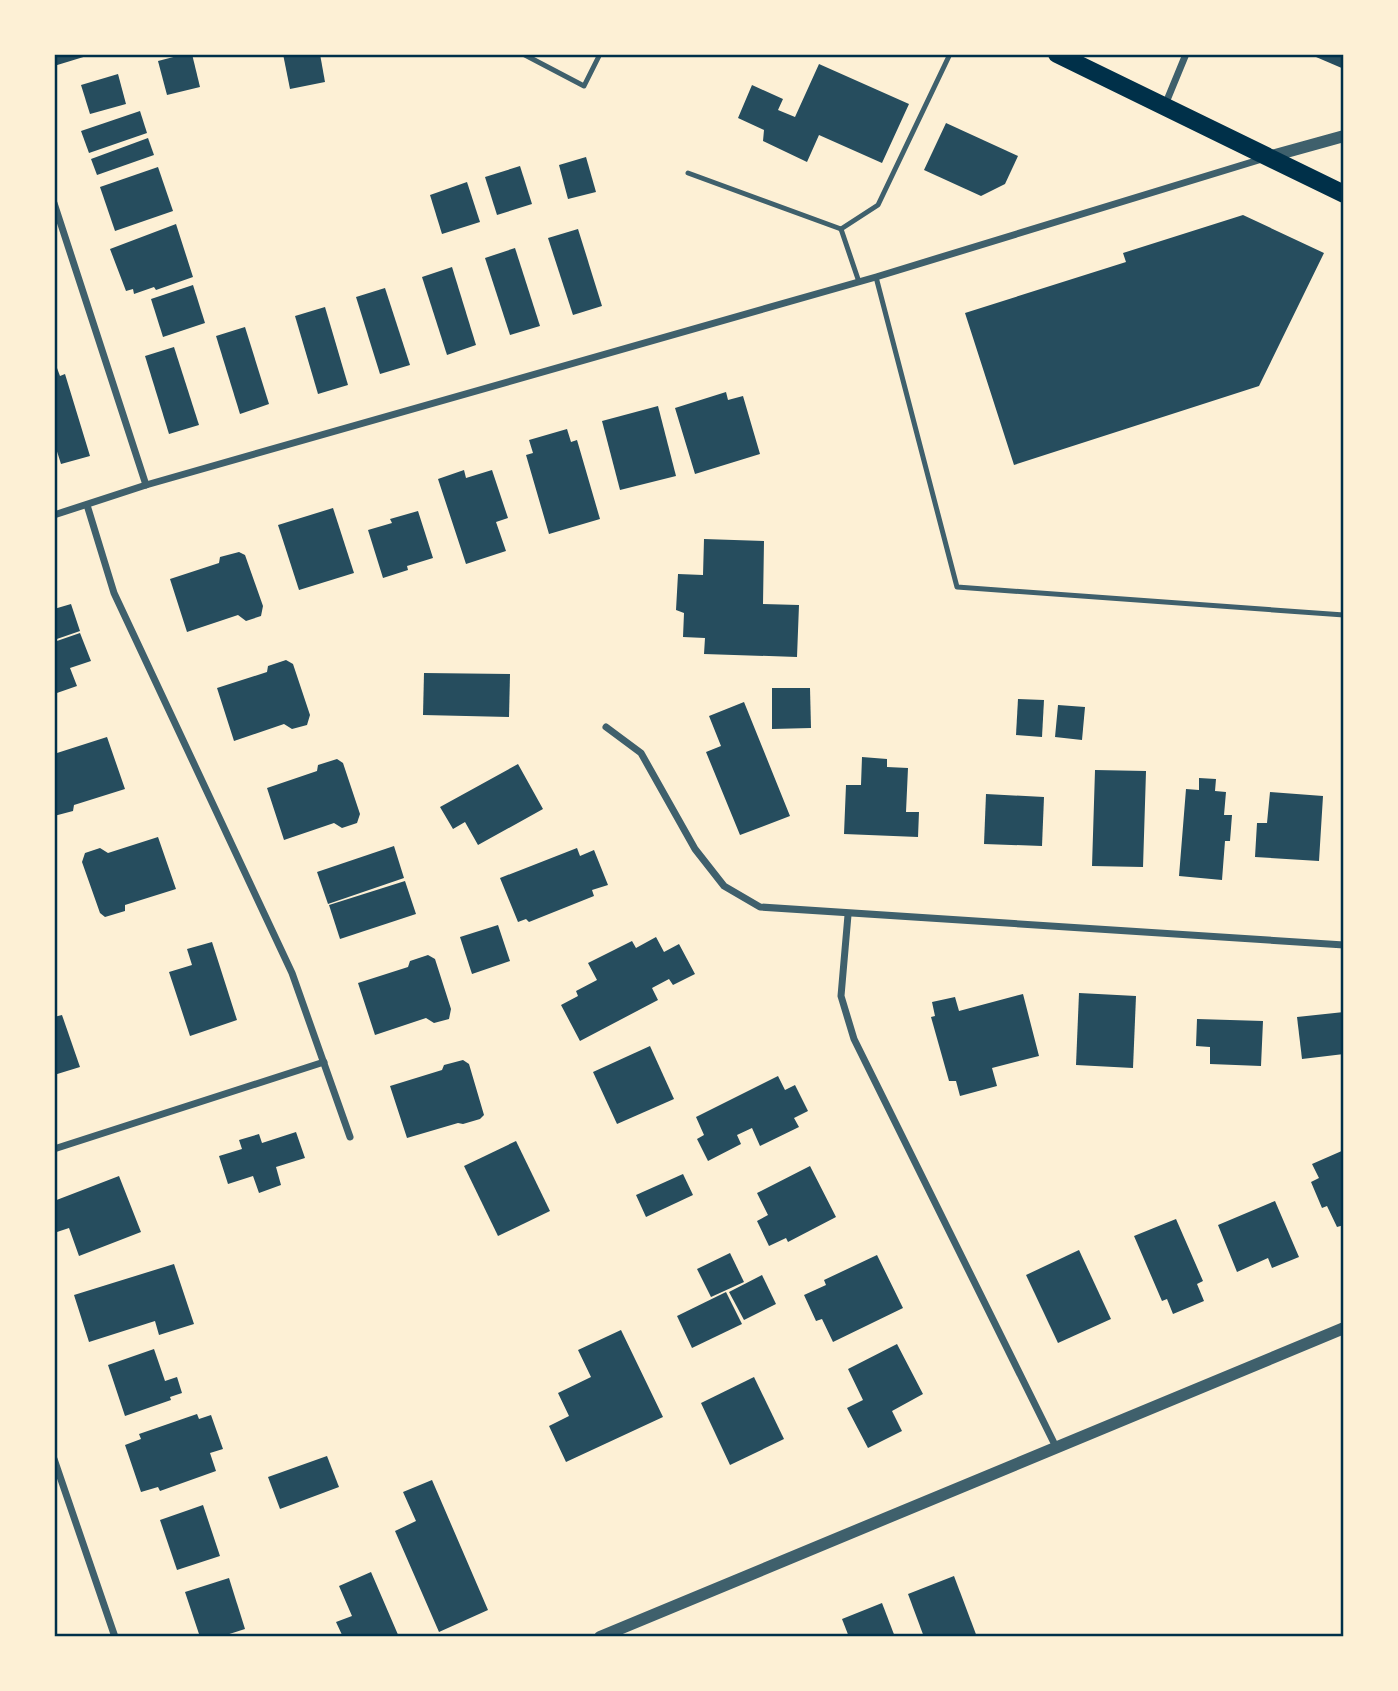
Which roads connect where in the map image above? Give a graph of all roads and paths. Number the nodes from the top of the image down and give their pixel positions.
1 (523, 54) edge
2 (600, 54) edge
3 (950, 54) edge
4 (1057, 54) edge
5 (1186, 54) edge
6 (1165, 106) junction
7 (1344, 136) edge
8 (1268, 157) junction
9 (688, 173) dead end
10 (1344, 194) edge
11 (54, 203) edge
12 (841, 229) junction
13 (876, 277) junction
14 (859, 282) junction
15 (146, 485) junction
16 (87, 505) junction
17 (54, 515) edge
18 (1344, 615) edge
19 (606, 727) dead end
20 (848, 915) junction
21 (1344, 945) edge
22 (324, 1062) junction
23 (350, 1137) dead end
24 (54, 1149) edge
25 (1344, 1328) edge
26 (1056, 1447) junction
27 (54, 1459) edge
28 (115, 1637) edge
29 (600, 1637) edge

1 - 2 lane
3 - 12 lane
4 - 6 main road
5 - 6 street
6 - 8 main road
7 - 8 street
8 - 10 main road
8 - 13 street
9 - 12 lane
11 - 15 street
12 - 14 lane
13 - 14 street
13 - 18 lane
14 - 15 street
15 - 16 street
16 - 17 street
16 - 22 street
19 - 20 street
20 - 21 street
20 - 26 street
22 - 23 street
22 - 24 street
25 - 26 street
26 - 29 street
27 - 28 street

